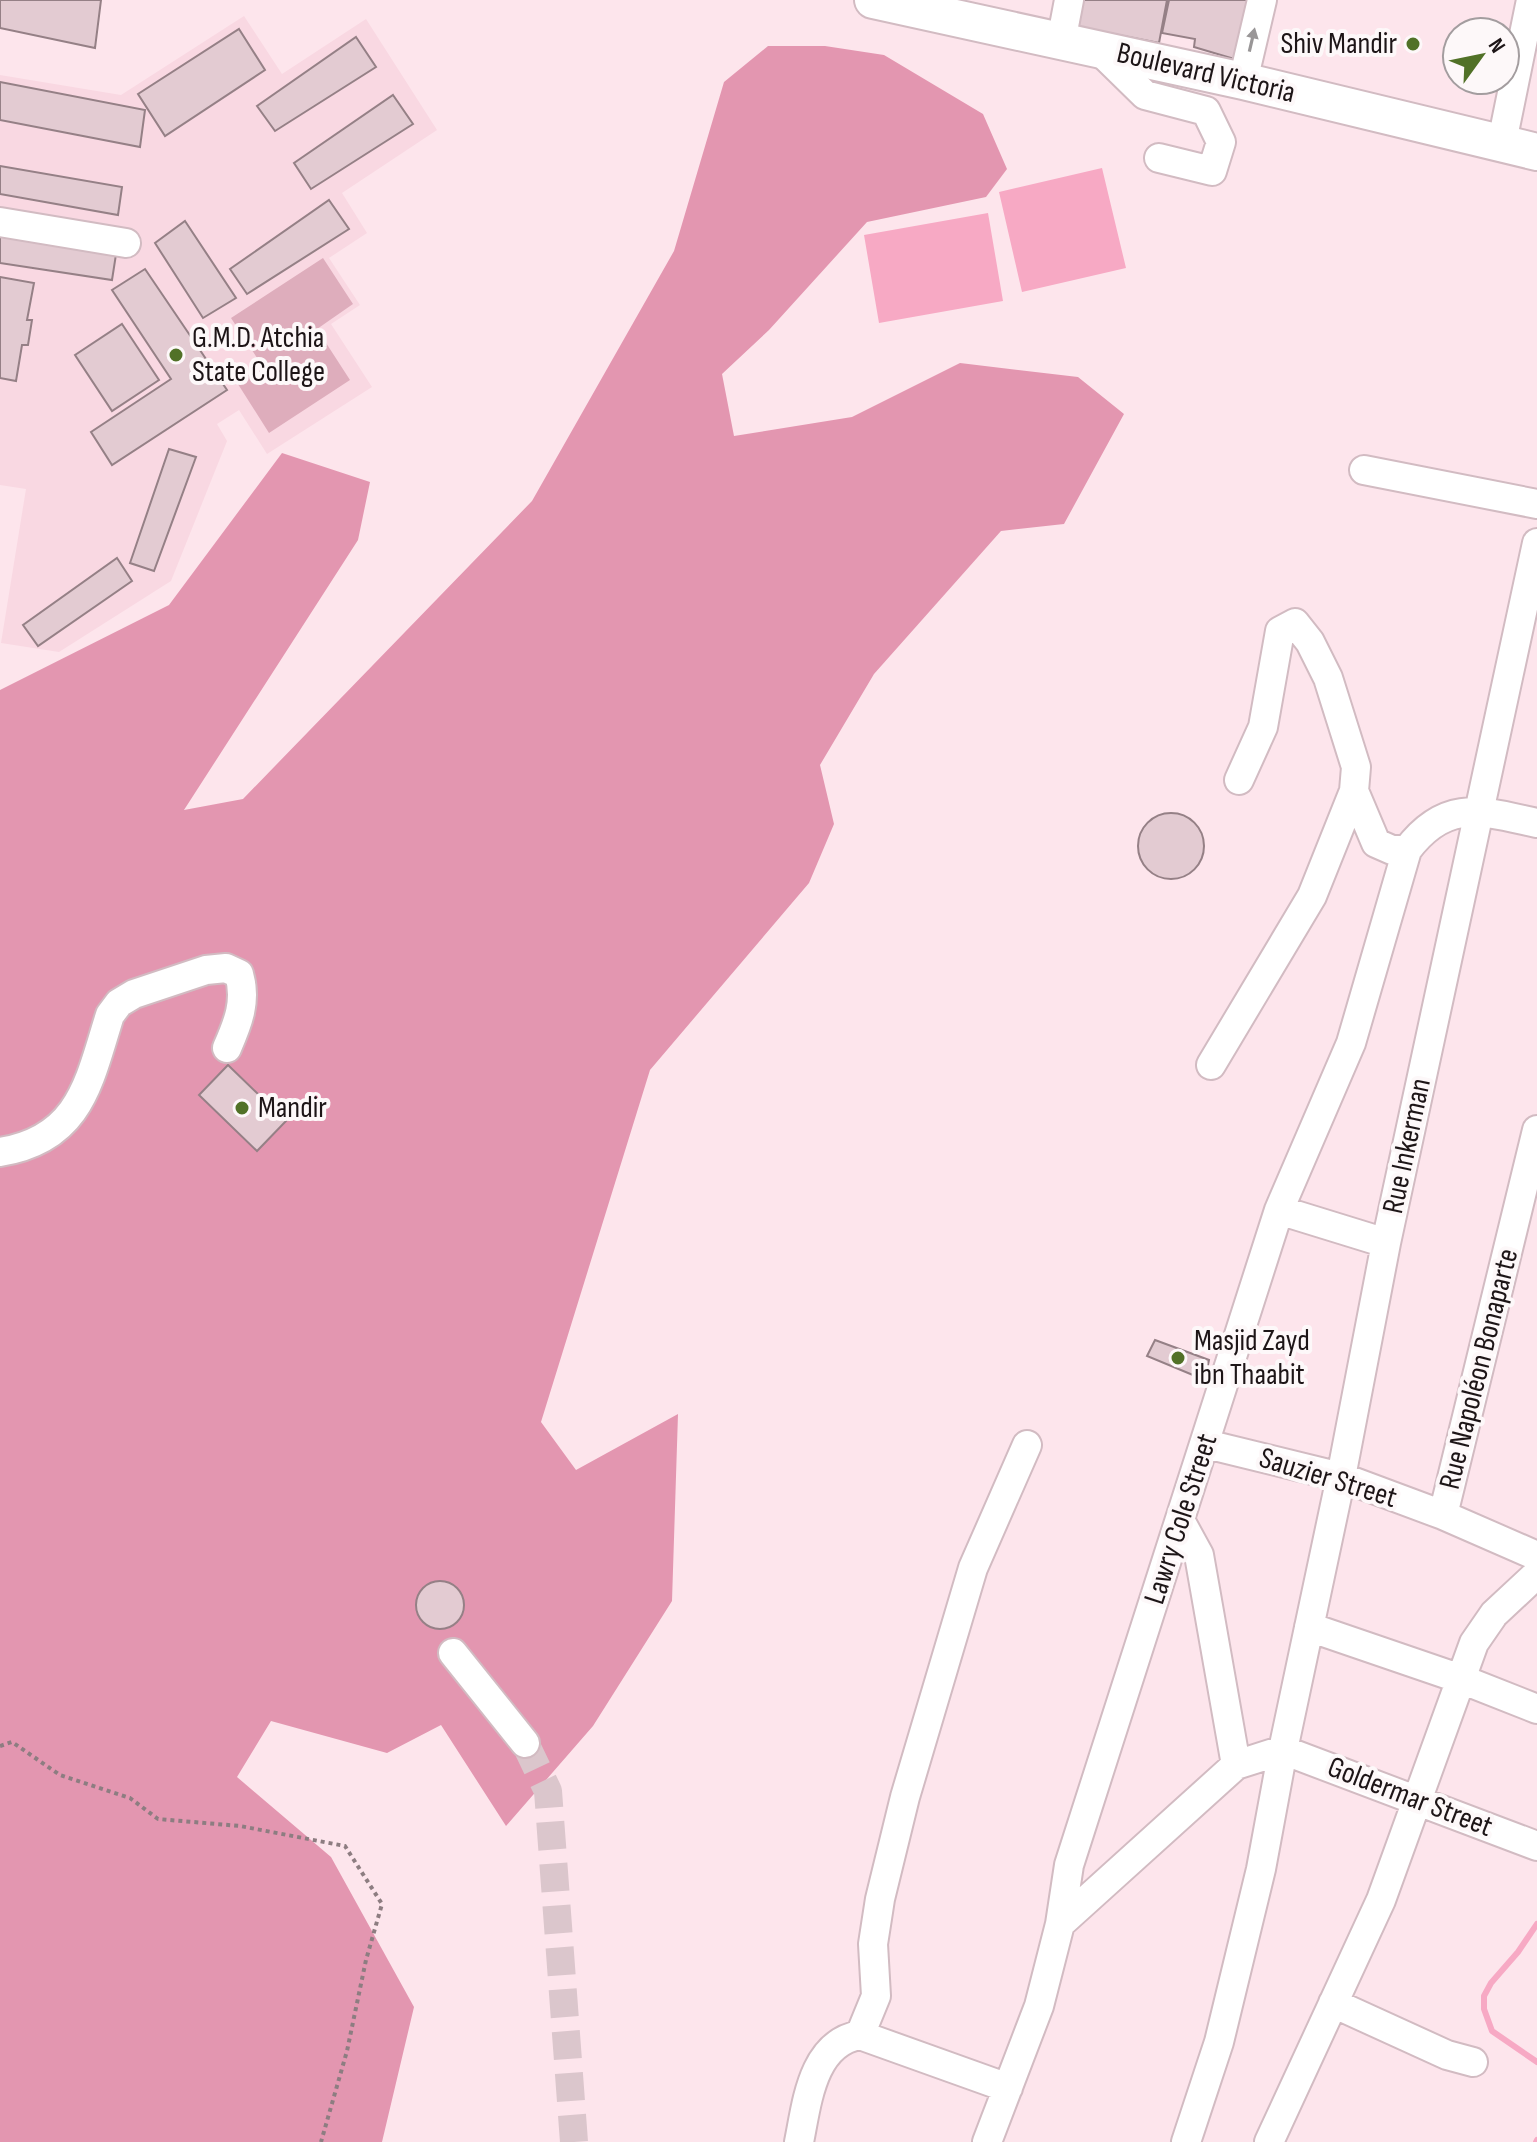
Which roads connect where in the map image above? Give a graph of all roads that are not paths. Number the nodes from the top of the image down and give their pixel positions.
1 (873, 0) edge
2 (1069, 0) edge
3 (1262, 0) edge
4 (1531, 0) edge
5 (1061, 42) junction
6 (1098, 49) junction
7 (1243, 81) junction
8 (1502, 142) junction
9 (1537, 152) edge
10 (1159, 158) dead end
11 (0, 222) edge
12 (126, 243) dead end
13 (1364, 470) dead end
14 (1537, 504) edge
15 (1537, 543) edge
16 (1239, 780) dead end
17 (1354, 791) junction
18 (1478, 810) junction
19 (1537, 823) edge
20 (1407, 850) junction
21 (227, 1048) dead end
22 (1211, 1065) dead end
23 (1537, 1130) edge
24 (0, 1152) edge
25 (1279, 1210) junction
26 (1386, 1243) junction
27 (1206, 1444) junction
28 (1027, 1445) dead end
29 (1341, 1477) junction
30 (1443, 1515) junction
31 (1181, 1522) junction
32 (1537, 1556) edge
33 (1537, 1574) edge
34 (1309, 1627) junction
35 (453, 1653) dead end
36 (1461, 1679) junction
37 (1537, 1709) edge
38 (525, 1743) tunnel mouth
39 (1283, 1750) junction
40 (1236, 1765) junction
41 (1416, 1798) junction
42 (1537, 1846) edge
43 (1060, 1924) junction
44 (1333, 2003) junction
45 (860, 2035) junction
46 (1473, 2062) dead end
47 (1008, 2088) junction
48 (995, 2140) edge
49 (799, 2142) edge
50 (1186, 2142) edge
51 (1269, 2142) edge

1 - 5 main road, Boulevard Victoria
2 - 5 street
7 -> 3 street
4 - 8 street
5 - 6 main road, Boulevard Victoria
6 - 7 main road, Boulevard Victoria
6 - 10 street
7 - 8 main road, Boulevard Victoria
8 - 9 main road, Boulevard Victoria
11 - 12 street
13 - 14 street
15 - 18 street, Rue Inkerman
16 - 17 street
17 - 20 street
17 - 22 street
18 - 19 street
18 - 20 street
18 - 26 street, Rue Inkerman
20 - 25 street, Lawry Cole Street
21 - 24 street
23 - 30 street, Rue Napoléon Bonaparte
25 - 26 street
25 - 27 street, Lawry Cole Street
26 - 29 street, Rue Inkerman
27 - 29 street, Sauzier Street
27 - 31 street, Lawry Cole Street
28 - 45 street
29 - 30 street, Sauzier Street
29 - 34 street, Rue Inkerman
30 - 32 street, Sauzier Street
31 - 40 street
31 - 43 street, Lawry Cole Street
33 - 36 street
34 - 36 street
34 - 39 street, Rue Inkerman
35 - 38 street
36 - 37 street
36 - 41 street
39 - 40 street
39 - 41 street, Goldermar Street
39 - 50 street, Rue Inkerman
40 - 43 street
41 - 42 street, Goldermar Street
41 - 44 street
43 - 47 street, Lawry Cole Street
44 - 46 street
44 - 51 street
45 - 47 street
45 - 49 street
47 - 48 street, Lawry Cole Street

